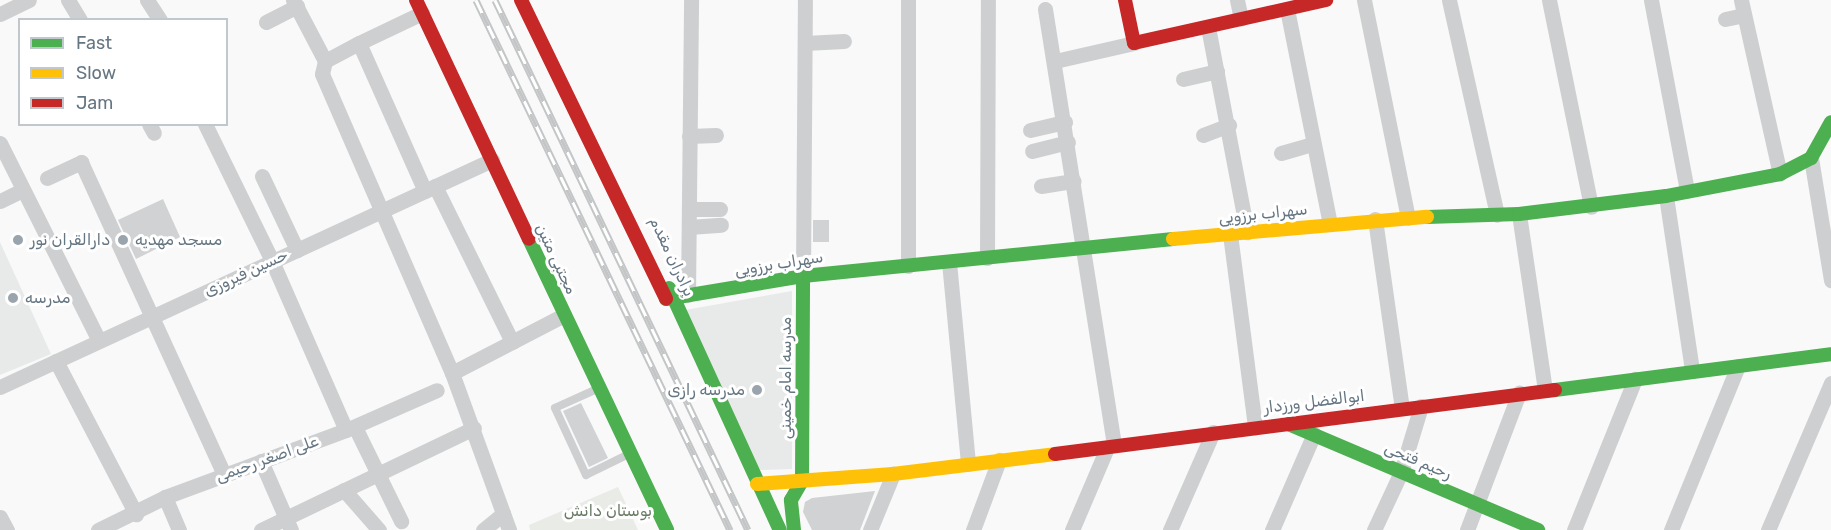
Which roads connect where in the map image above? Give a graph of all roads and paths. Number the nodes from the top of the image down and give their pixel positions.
1 (29, 0) edge
2 (68, 0) edge
3 (147, 0) edge
4 (521, 0) edge
5 (532, 0) edge
6 (690, 0) edge
7 (805, 0) edge
8 (908, 0) edge
9 (988, 0) edge
10 (1125, 0) edge
11 (1238, 0) edge
12 (1326, 0) edge
13 (1364, 0) edge
14 (1449, 0) edge
15 (1550, 0) edge
16 (1651, 0) edge
17 (295, 3) edge
18 (419, 6) edge
19 (1743, 7) edge
20 (1045, 9) dead end
21 (1287, 9) junction
22 (0, 14) edge
23 (79, 18) edge
24 (159, 18) edge
25 (1241, 19) junction
26 (1725, 19) dead end
27 (266, 22) dead end
28 (1208, 27) junction
29 (844, 41) dead end
30 (359, 43) junction
31 (805, 43) junction
32 (1134, 43) junction
33 (325, 61) junction
34 (1054, 61) junction
35 (1217, 71) junction
36 (1183, 79) dead end
37 (1065, 122) junction
38 (1831, 122) edge
39 (1228, 125) junction
40 (206, 126) edge
41 (1029, 130) dead end
42 (689, 135) junction
43 (716, 135) dead end
44 (1203, 135) dead end
45 (1068, 142) junction
46 (0, 143) edge
47 (1313, 144) junction
48 (1032, 151) dead end
49 (1281, 153) dead end
50 (1811, 158) junction
51 (492, 160) junction
52 (1780, 174) junction
53 (262, 176) dead end
54 (47, 178) dead end
55 (1074, 180) junction
56 (1041, 186) dead end
57 (430, 189) junction
58 (23, 190) junction
59 (1687, 191) junction
60 (1666, 196) junction
61 (0, 201) edge
62 (1591, 207) junction
63 (689, 209) junction
64 (720, 209) dead end
65 (380, 212) junction
66 (1519, 214) junction
67 (1497, 215) junction
68 (1408, 218) junction
69 (1375, 219) junction
70 (1330, 224) junction
71 (721, 225) dead end
72 (689, 227) junction
73 (1247, 232) junction
74 (1230, 234) junction
75 (1085, 248) junction
76 (297, 250) junction
77 (987, 258) junction
78 (272, 261) junction
79 (949, 262) junction
80 (909, 266) junction
81 (803, 276) junction
82 (1831, 280) edge
83 (676, 298) junction
84 (564, 315) junction
85 (152, 316) junction
86 (99, 341) junction
87 (512, 342) junction
88 (1831, 354) edge
89 (56, 361) junction
90 (1738, 366) junction
91 (1692, 371) junction
92 (452, 373) junction
93 (1635, 379) junction
94 (1831, 383) edge
95 (0, 387) edge
96 (598, 388) junction
97 (437, 390) dead end
98 (1545, 390) junction
99 (1519, 393) junction
100 (1421, 406) junction
101 (1402, 408) junction
102 (1286, 423) junction
103 (1255, 427) junction
104 (351, 428) junction
105 (474, 428) junction
106 (1213, 432) junction
107 (1314, 435) junction
108 (1110, 446) junction
109 (630, 454) junction
110 (999, 460) junction
111 (261, 461) junction
112 (968, 464) junction
113 (1401, 472) junction
114 (376, 473) junction
115 (893, 474) junction
116 (224, 475) junction
117 (802, 481) junction
118 (757, 484) junction
119 (344, 490) junction
120 (165, 497) junction
121 (1478, 504) junction
122 (136, 514) junction
123 (503, 514) junction
124 (0, 517) edge
125 (401, 521) dead end
126 (288, 524) edge
127 (7, 530) edge
128 (98, 530) edge
129 (179, 530) edge
130 (261, 530) edge
131 (379, 530) edge
132 (483, 530) edge
133 (509, 530) edge
134 (667, 530) edge
135 (780, 530) edge
136 (794, 530) edge
137 (870, 530) edge
138 (973, 530) edge
139 (1072, 530) edge
140 (1170, 530) edge
141 (1272, 530) edge
142 (1374, 530) edge
143 (1467, 530) edge
144 (1538, 530) edge
145 (1574, 530) edge
146 (1671, 530) edge
147 (1768, 530) edge

1 - 22 street
2 - 23 street
3 - 24 street
4 - 83 main road, برادران مقدم
5 - 83 main road, برادران مقدم
6 - 42 street
7 - 31 street
8 - 80 street
9 - 77 street
10 - 32 main road
11 - 25 street
12 - 21 main road
13 - 68 street
14 - 67 street
15 - 62 street
16 - 59 street
17 - 27 street
17 - 33 street
18 - 30 street
18 - 51 main road, مجتبی متین
19 - 26 street
19 - 52 street
20 - 34 street
21 - 25 main road
21 - 47 street
25 - 28 main road
28 - 32 main road
28 - 35 street
29 - 31 street
30 - 33 street
30 - 57 street
31 - 81 street
32 - 34 street
33 - 65 street
34 - 37 street
35 - 36 street
35 - 39 street
37 - 41 street
37 - 45 street
38 - 50 main road
39 - 44 street
39 - 73 street
40 - 78 street
42 - 43 street
42 - 63 street
45 - 48 street
45 - 55 street
46 - 58 street
47 - 49 street
47 - 70 street
50 - 52 main road, سهراب برزویی
50 - 82 street
51 - 57 street, حسین فیروزی
51 - 84 main road, مجتبی متین
52 - 59 main road, سهراب برزویی
53 - 76 street
54 - 85 street
55 - 56 street
55 - 75 street
57 - 65 street, حسین فیروزی
57 - 87 street
58 - 61 street
58 - 86 street
59 - 60 main road, سهراب برزویی
60 - 62 main road, سهراب برزویی
60 - 91 street
62 - 66 main road, سهراب برزویی
63 - 64 street
63 - 72 street
65 - 76 street, حسین فیروزی
65 - 92 street
66 - 67 main road, سهراب برزویی
66 - 98 street
67 - 68 main road, سهراب برزویی
68 - 69 main road, سهراب برزویی
69 - 70 main road, سهراب برزویی
69 - 101 street
70 - 73 main road, سهراب برزویی
71 - 72 street
72 - 83 street
73 - 74 main road, سهراب برزویی
74 - 75 main road, سهراب برزویی
74 - 103 street
75 - 77 main road, سهراب برزویی
75 - 108 street
76 - 78 street, حسین فیروزی
77 - 79 main road, سهراب برزویی
78 - 85 street, حسین فیروزی
78 - 104 street
79 - 80 main road, سهراب برزویی
79 - 112 street
80 - 81 main road, سهراب برزویی
81 - 83 main road, سهراب برزویی
81 - 117 main road, مدرسه امام خمینی
83 - 118 main road, برادران مقدم
84 - 87 street
84 - 96 main road, مجتبی متین
85 - 86 street, حسین فیروزی
85 - 116 street
86 - 89 street, حسین فیروزی
87 - 92 street
88 - 90 main road, ابوالفضل ورزدار
89 - 95 street, حسین فیروزی
89 - 122 street
90 - 91 main road, ابوالفضل ورزدار
90 - 146 street
91 - 93 main road, ابوالفضل ورزدار
92 - 105 street
93 - 98 main road, ابوالفضل ورزدار
93 - 145 street
94 - 147 street
96 - 109 main road, مجتبی متین
96 - 109 lane
97 - 104 street, علی اصغر رحیمی
98 - 99 main road, ابوالفضل ورزدار
99 - 100 main road, ابوالفضل ورزدار
99 - 121 street
100 - 101 main road, ابوالفضل ورزدار
100 - 113 street
101 - 102 main road, ابوالفضل ورزدار
102 - 103 main road, ابوالفضل ورزدار
102 - 107 main road, رحیم فتحی
103 - 106 main road, ابوالفضل ورزدار
104 - 111 street, علی اصغر رحیمی
104 - 114 street
105 - 114 street
105 - 123 street
106 - 108 main road, ابوالفضل ورزدار
106 - 140 street
107 - 113 main road, رحیم فتحی
107 - 141 street
108 - 110 main road, ابوالفضل ورزدار
108 - 139 street
109 - 134 main road, مجتبی متین
110 - 112 main road, ابوالفضل ورزدار
110 - 138 street
111 - 116 street, علی اصغر رحیمی
111 - 126 street
112 - 115 main road, ابوالفضل ورزدار
113 - 121 main road, رحیم فتحی
113 - 142 street
114 - 119 street
114 - 125 street
115 - 117 main road, ابوالفضل ورزدار
115 - 137 street
116 - 120 street, علی اصغر رحیمی
117 - 118 main road, ابوالفضل ورزدار
117 - 136 main road
118 - 135 main road, برادران مقدم
119 - 126 street
119 - 131 street
120 - 122 street, علی اصغر رحیمی
120 - 129 street
121 - 143 street
121 - 144 main road, رحیم فتحی
122 - 128 street, علی اصغر رحیمی
123 - 132 street
123 - 133 street
124 - 127 street
126 - 130 street

